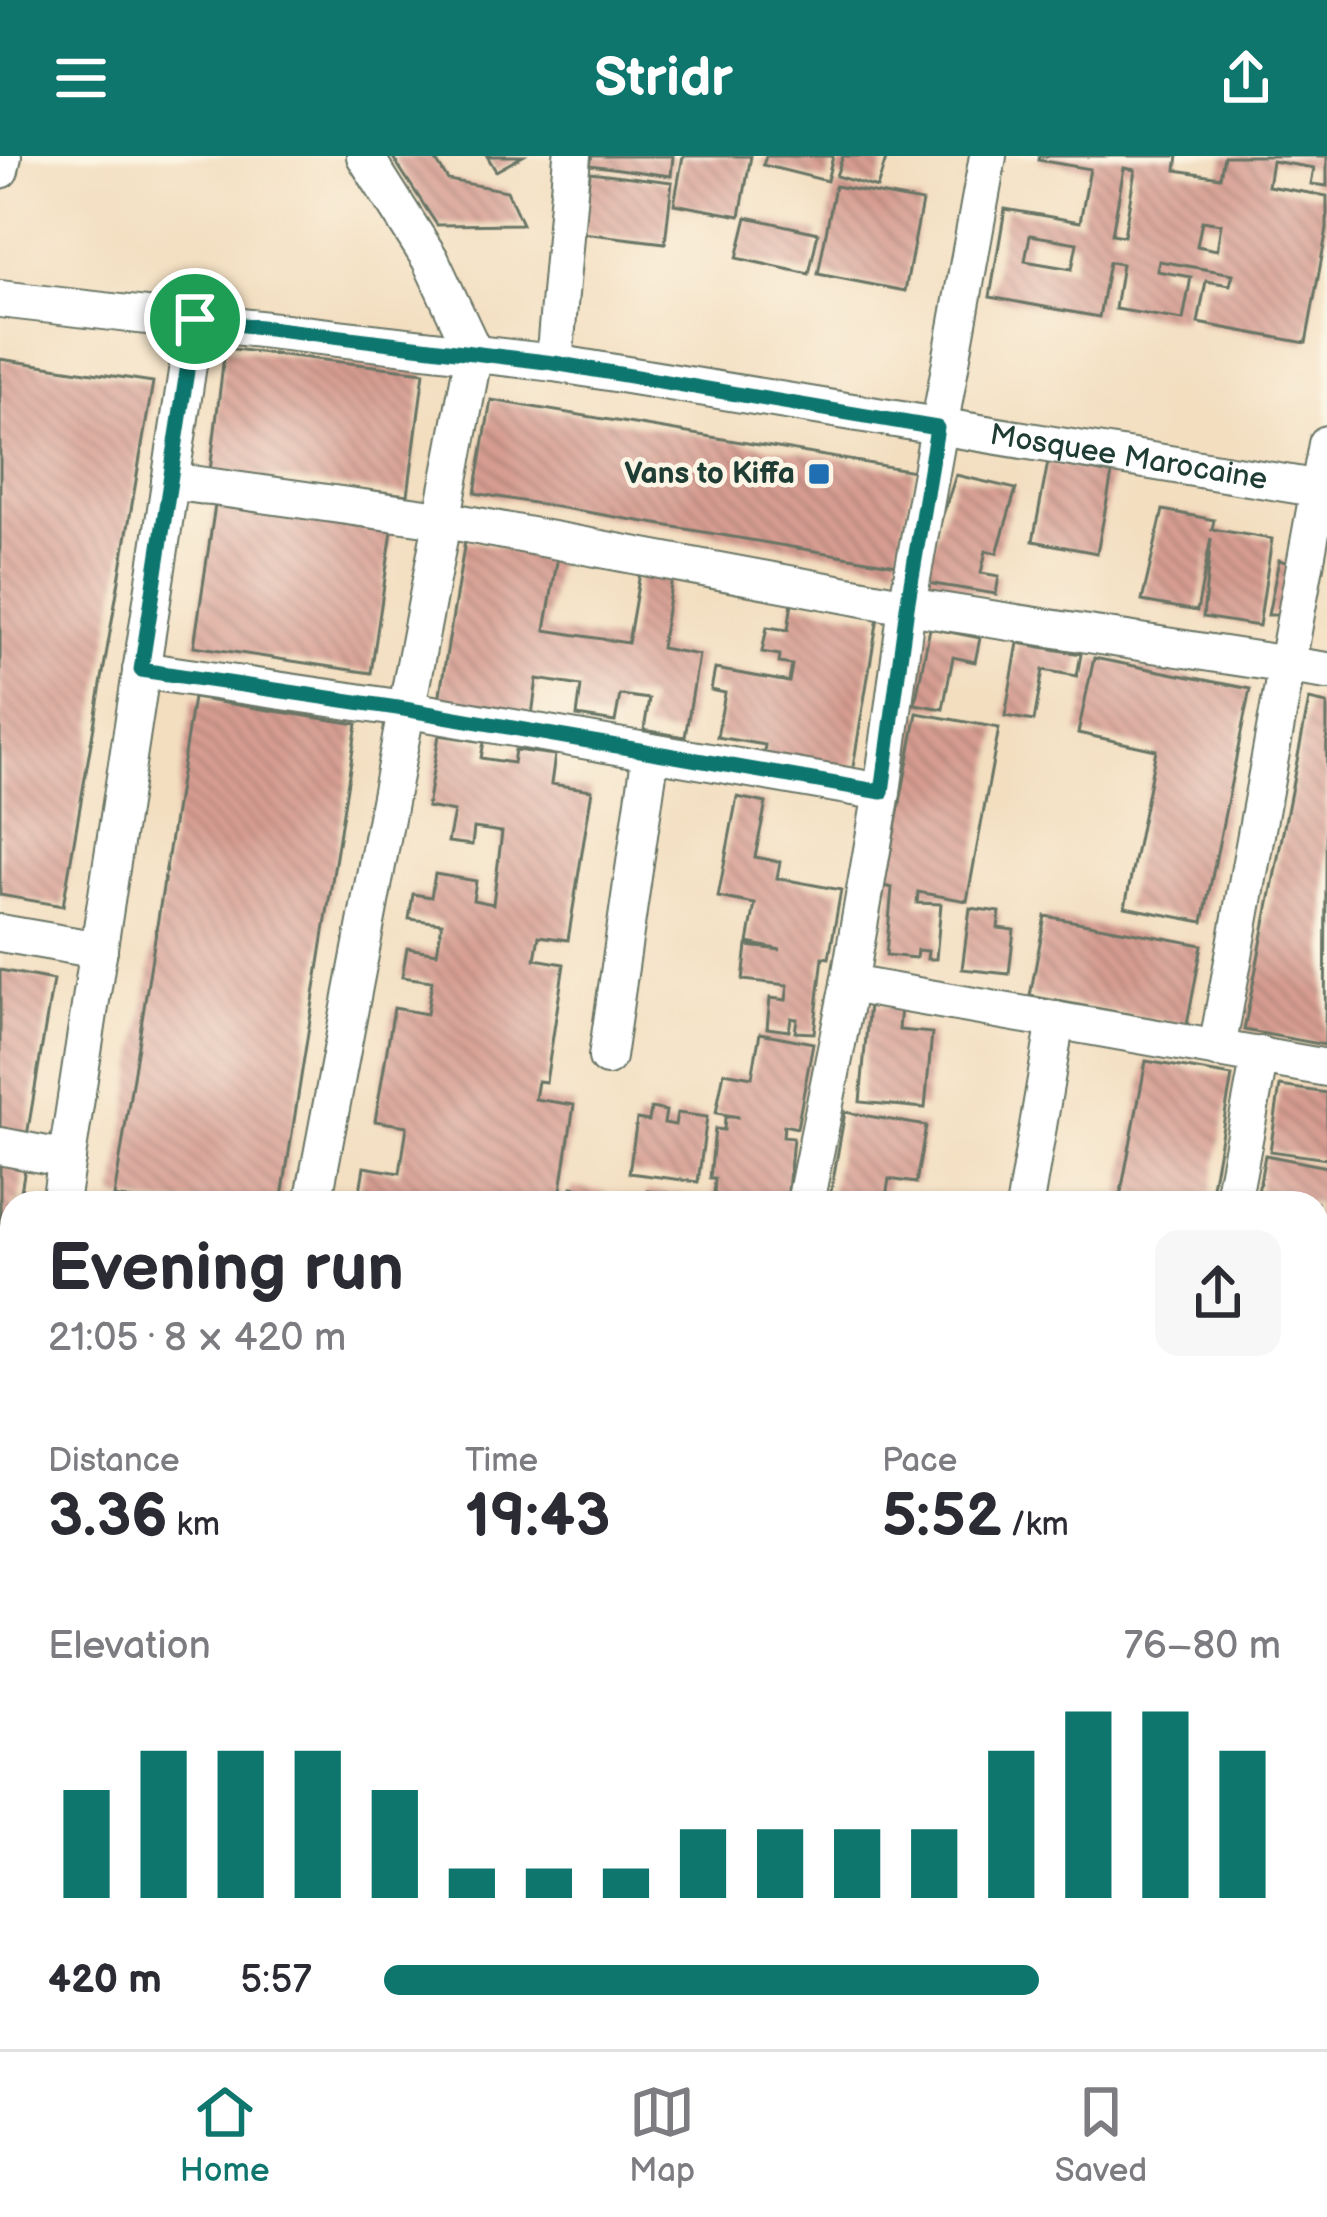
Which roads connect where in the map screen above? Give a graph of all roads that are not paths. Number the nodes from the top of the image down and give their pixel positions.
1 (3, 156) edge
2 (365, 156) edge
3 (572, 156) edge
4 (988, 156) edge
5 (0, 170) edge
6 (0, 299) edge
7 (195, 319) junction
8 (474, 353) junction
9 (554, 363) junction
10 (937, 428) junction
11 (1327, 444) edge
12 (170, 481) junction
13 (1323, 489) edge
14 (440, 519) junction
15 (907, 607) junction
16 (1288, 665) junction
17 (141, 670) junction
18 (1327, 671) edge
19 (404, 709) junction
20 (651, 752) junction
21 (882, 792) junction
22 (0, 934) edge
23 (99, 950) junction
24 (849, 984) junction
25 (1056, 1020) junction
26 (1217, 1049) junction
27 (1260, 1055) junction
28 (607, 1057) dead end
29 (1327, 1069) edge
30 (0, 1146) edge
31 (67, 1159) junction
32 (62, 1191) edge
33 (315, 1191) edge
34 (808, 1191) edge
35 (1027, 1191) edge
36 (1234, 1191) edge

1 - 5 street
2 - 8 street
3 - 9 street
4 - 10 street
6 - 7 street, Mosquee Marocaine
7 - 8 street, Mosquee Marocaine
7 - 12 street
8 - 9 street, Mosquee Marocaine
8 - 14 street
9 - 10 street, Mosquee Marocaine
10 - 13 street, Mosquee Marocaine
10 - 15 street
11 - 13 street
12 - 14 street
12 - 17 street
13 - 16 street
14 - 15 street
14 - 19 street
15 - 16 street
15 - 21 street
16 - 18 street
16 - 26 street
17 - 19 street
17 - 23 street
19 - 20 street
19 - 33 street
20 - 21 street
20 - 28 street
21 - 24 street
22 - 23 street
23 - 31 street
24 - 25 street
24 - 34 street
25 - 26 street
25 - 35 street
26 - 27 street
27 - 29 street
27 - 36 street
30 - 31 street
31 - 32 street

